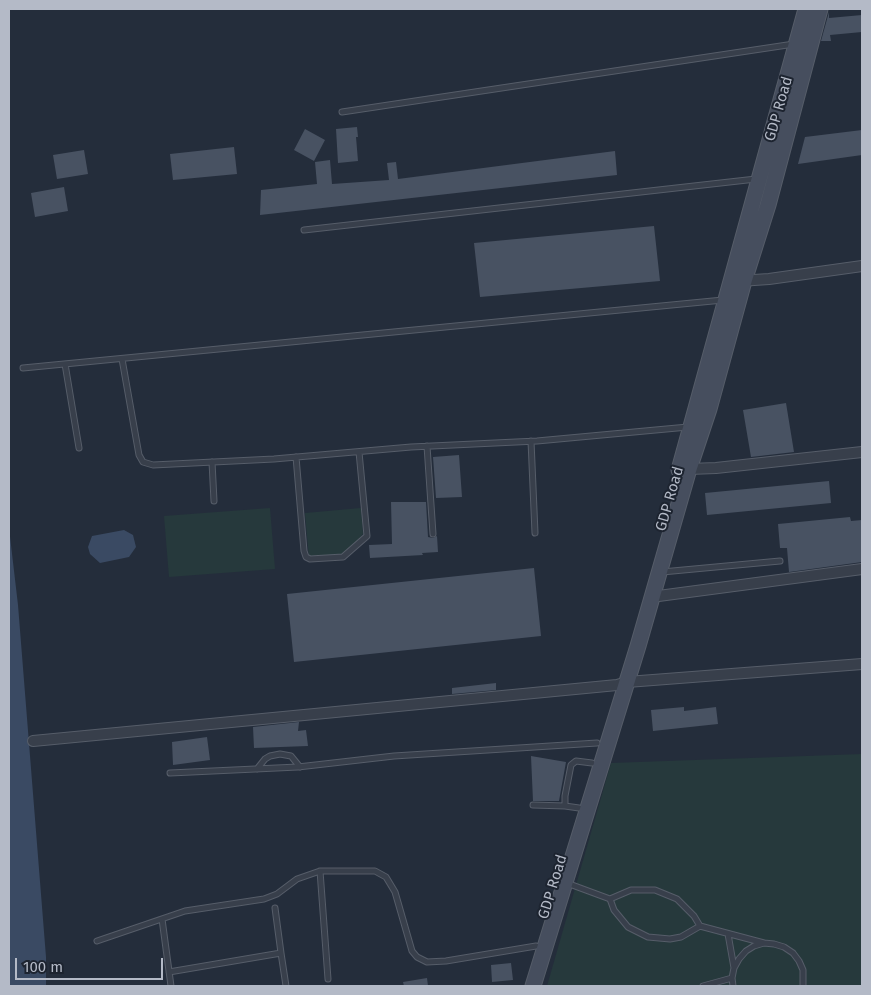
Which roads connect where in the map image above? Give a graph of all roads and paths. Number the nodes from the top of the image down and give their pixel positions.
1 (806, 9) edge
2 (820, 9) edge
3 (798, 43) junction
4 (342, 112) dead end
5 (760, 179) junction
6 (304, 230) dead end
7 (862, 266) edge
8 (737, 280) junction
9 (726, 300) junction
10 (122, 359) junction
11 (65, 364) junction
12 (23, 368) dead end
13 (691, 427) junction
14 (531, 441) junction
15 (427, 446) junction
16 (79, 448) dead end
17 (359, 452) junction
18 (862, 452) edge
19 (296, 457) junction
20 (212, 462) junction
21 (689, 469) junction
22 (214, 500) dead end
23 (535, 533) dead end
24 (433, 534) dead end
25 (780, 561) dead end
26 (862, 569) edge
27 (659, 572) junction
28 (651, 597) junction
29 (862, 664) edge
30 (622, 683) junction
31 (33, 741) dead end
32 (597, 743) junction
33 (300, 767) junction
34 (257, 769) junction
35 (170, 773) dead end
36 (533, 805) dead end
37 (572, 807) junction
38 (320, 871) junction
39 (559, 882) junction
40 (610, 899) junction
41 (275, 908) dead end
42 (162, 919) junction
43 (700, 926) junction
44 (728, 934) junction
45 (97, 941) dead end
46 (764, 943) junction
47 (536, 946) junction
48 (281, 954) junction
49 (734, 968) junction
50 (169, 972) junction
51 (732, 978) junction
52 (328, 979) dead end
53 (171, 986) edge
54 (286, 986) edge
55 (524, 986) edge
56 (533, 986) edge
57 (703, 986) edge
58 (733, 986) edge
59 (803, 986) edge

1 - 3 main road, GDP Road
2 - 8 main road, GDP Road
3 - 4 lane
3 - 5 main road, GDP Road
5 - 6 lane
5 - 8 main road, GDP Road
7 - 8 street
8 - 9 main road, GDP Road
8 - 21 main road
9 - 10 lane
9 - 13 main road, GDP Road
10 - 11 lane
10 - 20 lane
11 - 12 lane
11 - 16 lane
13 - 14 lane
13 - 30 main road, GDP Road
14 - 15 lane
14 - 23 lane
15 - 17 lane
15 - 24 lane
17 - 19 lane
17 - 19 lane
18 - 21 street
19 - 20 lane
20 - 22 lane
21 - 27 main road
25 - 27 lane
26 - 28 street
27 - 28 main road
28 - 30 main road
29 - 30 street
30 - 31 street
30 - 32 main road, GDP Road
30 - 39 main road
32 - 33 lane
32 - 37 main road, GDP Road
33 - 34 lane
33 - 34 lane
34 - 35 lane
36 - 37 lane
37 - 39 main road, GDP Road
38 - 42 lane
38 - 47 lane
38 - 52 lane
39 - 40 lane
39 - 47 main road, GDP Road
39 - 56 main road
40 - 43 lane
40 - 43 lane
41 - 48 lane
42 - 45 lane
42 - 50 lane
43 - 44 lane
44 - 46 lane
44 - 49 lane
46 - 49 lane
46 - 59 lane
47 - 55 main road, GDP Road
48 - 50 lane
48 - 54 lane
49 - 51 lane
50 - 53 lane
51 - 57 lane
51 - 58 lane

